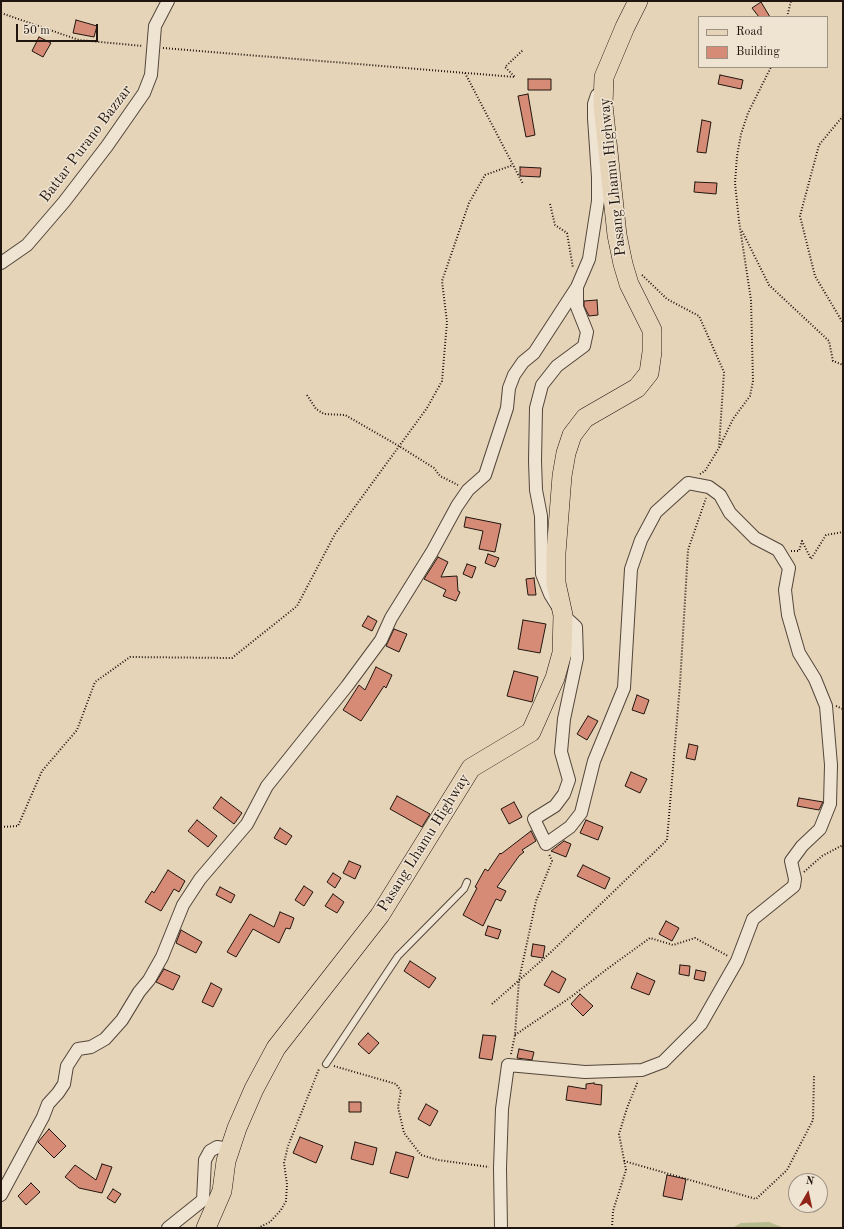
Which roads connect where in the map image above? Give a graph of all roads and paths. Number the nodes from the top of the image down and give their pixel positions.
1 (168, 1) edge
2 (638, 1) edge
3 (791, 1) edge
4 (1, 13) edge
5 (787, 16) edge
6 (153, 47) junction
7 (523, 50) dead end
8 (770, 68) edge
9 (464, 72) junction
10 (604, 76) junction
11 (843, 116) edge
12 (513, 165) junction
13 (523, 184) dead end
14 (550, 204) dead end
15 (740, 228) junction
16 (1, 263) edge
17 (623, 264) junction
18 (577, 287) junction
19 (843, 323) edge
20 (843, 364) edge
21 (307, 395) dead end
22 (399, 446) junction
23 (719, 448) junction
24 (688, 483) junction
25 (709, 487) junction
26 (468, 490) junction
27 (843, 532) edge
28 (778, 550) junction
29 (563, 614) junction
30 (1, 828) edge
31 (546, 844) junction
32 (843, 845) edge
33 (795, 879) junction
34 (466, 882) dead end
35 (737, 961) junction
36 (519, 980) junction
37 (492, 1004) dead end
38 (515, 1034) junction
39 (326, 1064) junction
40 (508, 1065) junction
41 (642, 1070) junction
42 (814, 1076) dead end
43 (230, 1149) junction
44 (624, 1161) junction
45 (500, 1168) junction
46 (1, 1195) edge
47 (168, 1228) edge
48 (206, 1228) edge
49 (258, 1228) edge
50 (501, 1228) edge
51 (612, 1228) edge

1 - 6 street, Battar Purano Bazzar
2 - 10 main road, Pasang Lhamu Highway
3 - 5 path
4 - 6 path
6 - 9 path
6 - 16 street, Battar Purano Bazzar
7 - 9 path
8 - 15 path
9 - 12 path
10 - 17 main road, Pasang Lhamu Highway
10 - 18 street
11 - 19 path
12 - 13 path
12 - 22 path
14 - 18 path
15 - 20 path
15 - 23 path
17 - 23 path
17 - 29 main road, Pasang Lhamu Highway
18 - 26 street
18 - 29 street
21 - 22 path
22 - 26 path
22 - 30 path
23 - 24 path
24 - 25 street
24 - 31 street
25 - 28 street
25 - 36 path
26 - 46 street
27 - 28 path
28 - 33 street
29 - 31 street
29 - 43 main road, Pasang Lhamu Highway
31 - 36 path
32 - 33 path
33 - 35 street
34 - 39 lane
35 - 38 path
35 - 41 street
36 - 37 path
36 - 38 path
38 - 40 path
39 - 45 path
39 - 49 path
40 - 41 street
40 - 45 street
41 - 44 path
42 - 44 path
43 - 47 street
43 - 48 main road, Pasang Lhamu Highway
44 - 51 path
45 - 50 street

